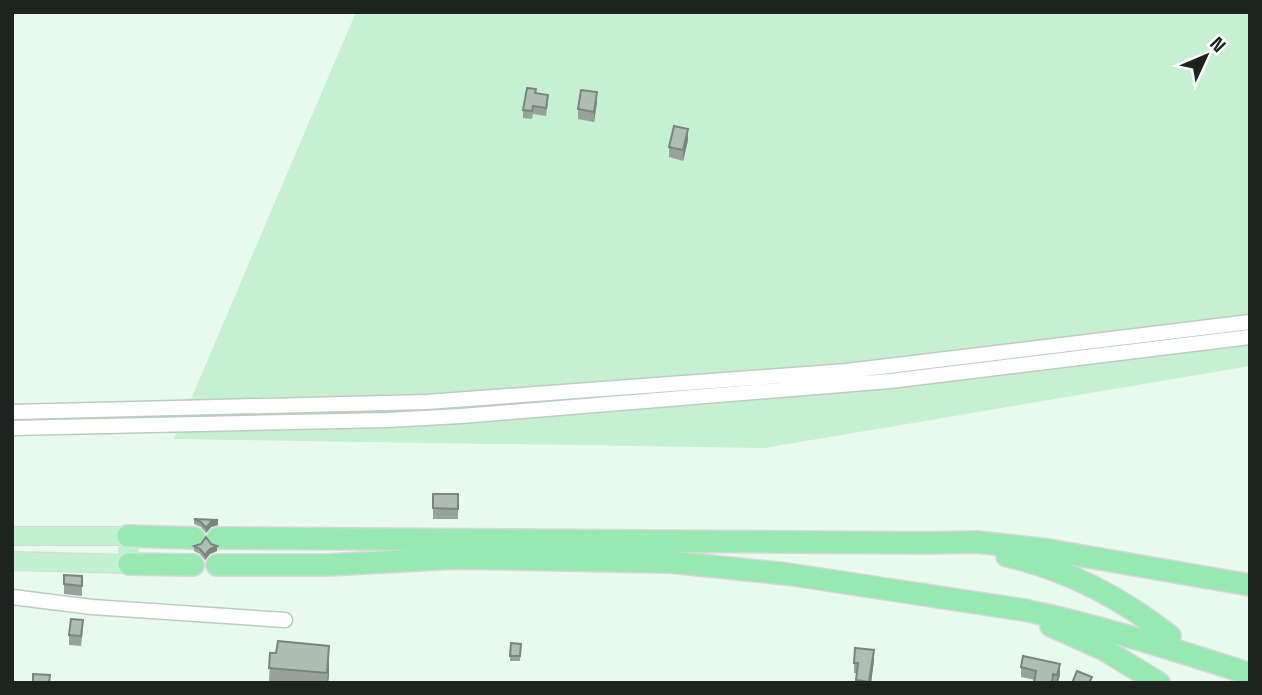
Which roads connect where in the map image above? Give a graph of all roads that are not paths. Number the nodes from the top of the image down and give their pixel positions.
1 (1250, 322) edge
2 (1250, 337) edge
3 (12, 412) edge
4 (12, 428) edge
5 (12, 536) edge
6 (128, 536) junction
7 (194, 538) dead end
8 (218, 538) dead end
9 (926, 543) junction
10 (12, 561) edge
11 (129, 564) junction
12 (193, 565) dead end
13 (217, 565) dead end
14 (1250, 584) edge
15 (12, 597) edge
16 (992, 607) junction
17 (285, 620) dead end
18 (1170, 636) dead end
19 (1250, 674) edge
20 (1159, 683) edge

1 - 3 street
2 - 4 street
5 - 6 main road
6 - 7 highway
6 - 11 main road
8 - 9 highway
9 - 14 highway
9 - 18 highway
10 - 11 main road
11 - 12 highway
13 - 16 highway
15 - 17 street
16 - 19 highway
16 - 20 highway

